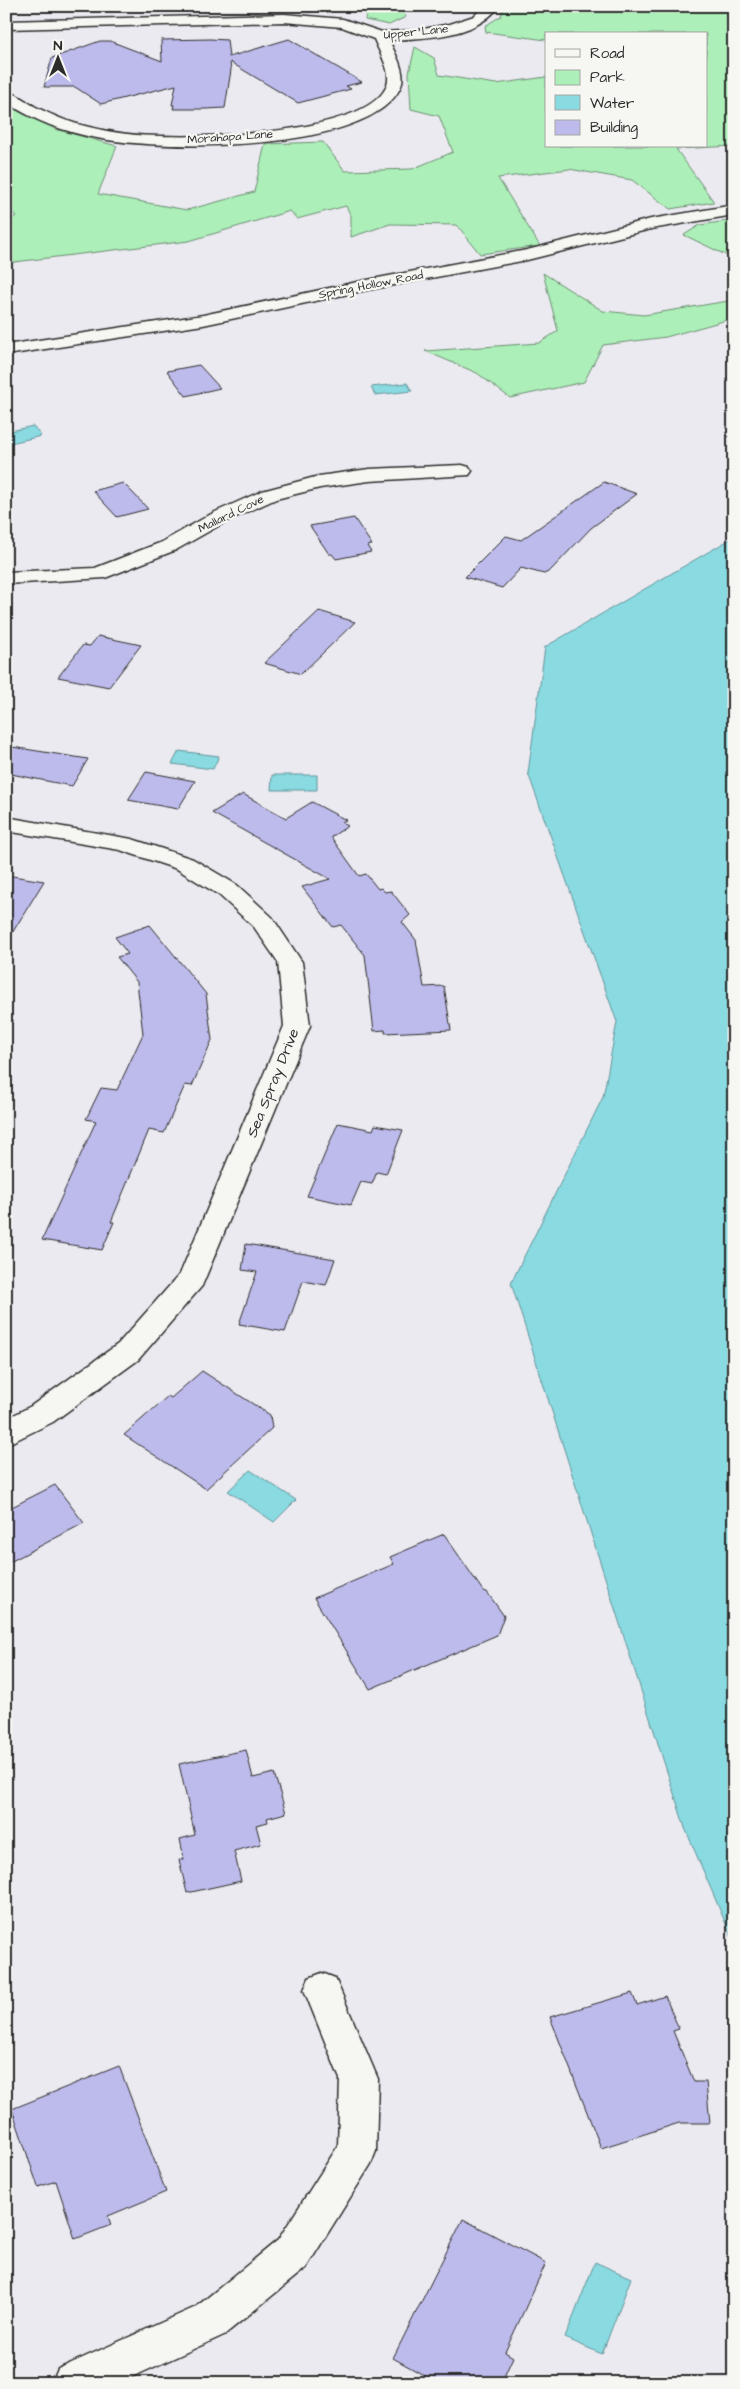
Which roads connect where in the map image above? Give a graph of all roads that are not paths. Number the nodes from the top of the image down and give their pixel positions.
1 (492, 6) edge
2 (6, 25) edge
3 (380, 36) junction
4 (6, 95) edge
5 (734, 210) edge
6 (6, 350) edge
7 (462, 471) dead end
8 (6, 578) edge
9 (6, 824) edge
10 (6, 1433) edge
11 (322, 1990) dead end
12 (72, 2383) edge

1 - 3 street, Upper Lane
2 - 3 street, Upper Lane
3 - 4 street, Morahapa Lane
5 - 6 street, Spring Hollow Road
7 - 8 street, Mallard Cove
9 - 10 street, Sea Spray Drive
11 - 12 street

